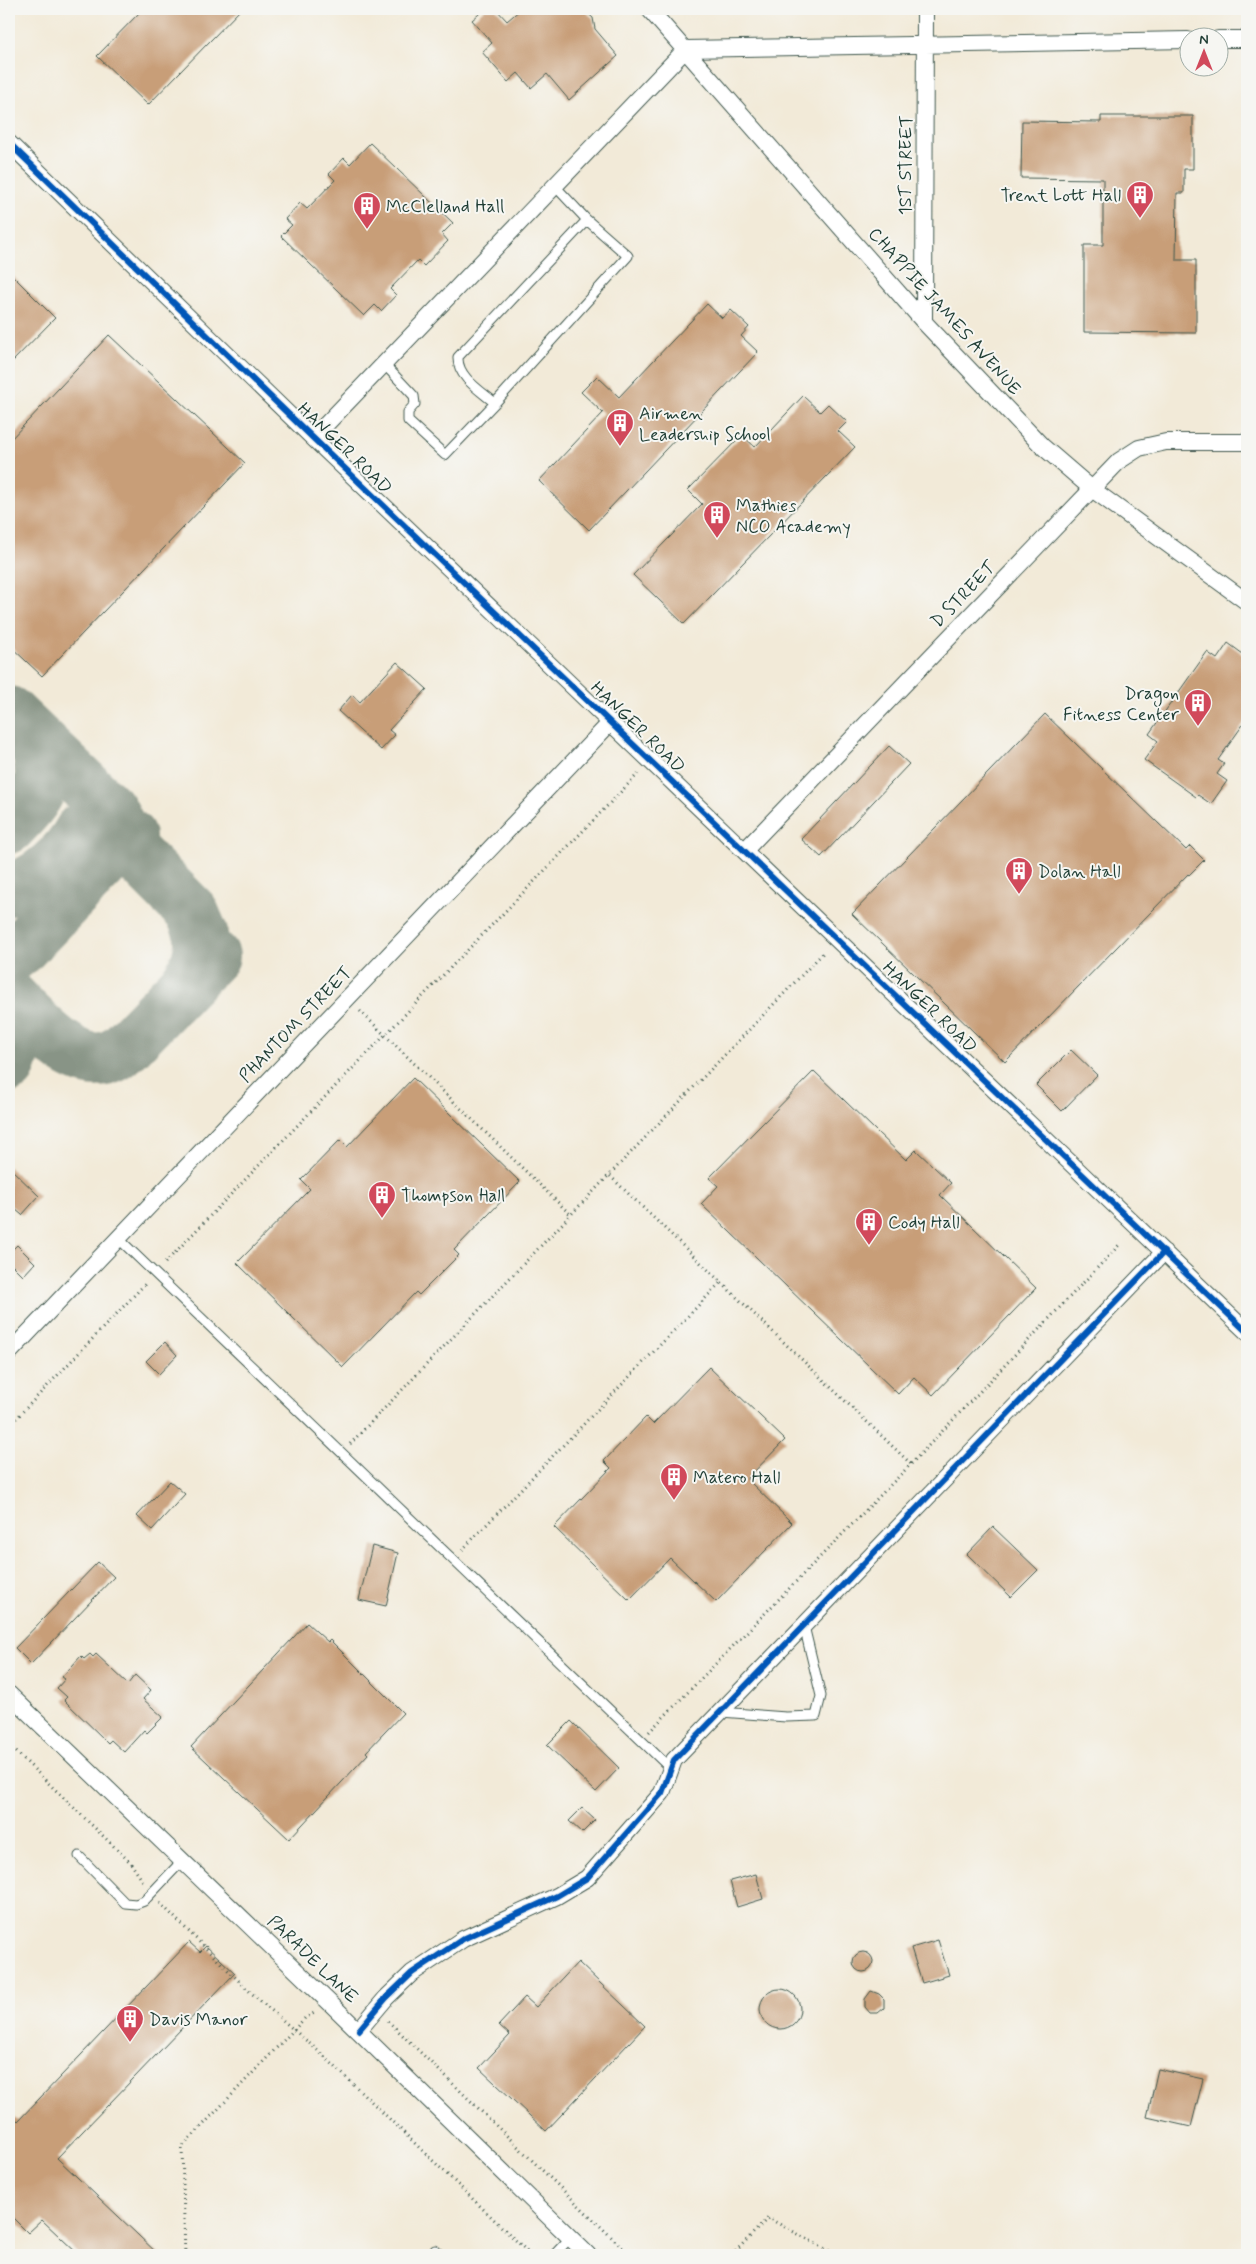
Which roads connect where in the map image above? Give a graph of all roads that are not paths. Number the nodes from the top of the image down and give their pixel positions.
1 (649, 9) edge
2 (925, 9) edge
3 (1228, 39) edge
4 (1247, 39) edge
5 (1178, 40) edge
6 (925, 43) junction
7 (686, 49) junction
8 (9, 143) edge
9 (554, 185) junction
10 (587, 220) junction
11 (924, 322) junction
12 (384, 364) junction
13 (495, 403) junction
14 (313, 438) junction
15 (1247, 442) edge
16 (1092, 489) junction
17 (1247, 602) edge
18 (611, 722) junction
19 (745, 850) junction
20 (118, 1238) junction
21 (1164, 1252) junction
22 (1247, 1332) edge
23 (9, 1353) edge
24 (804, 1626) junction
25 (9, 1694) edge
26 (721, 1712) junction
27 (671, 1769) junction
28 (79, 1856) dead end
29 (182, 1861) junction
30 (359, 2030) junction
31 (570, 2238) junction
32 (554, 2255) edge
33 (588, 2255) edge

1 - 7 street, CHAPPIE JAMES AVENUE
2 - 6 street, 1ST STREET
3 - 4 street
5 - 6 street
6 - 7 street
6 - 11 street, 1ST STREET
7 - 9 street
7 - 11 street, CHAPPIE JAMES AVENUE
8 - 14 street, HANGER ROAD
9 - 10 lane
9 - 12 street
10 - 13 lane
10 - 13 lane
11 - 16 street, CHAPPIE JAMES AVENUE
12 - 13 lane
12 - 14 street
14 - 18 street, HANGER ROAD
15 - 16 street, D STREET
16 - 17 street, CHAPPIE JAMES AVENUE
16 - 19 street, D STREET
18 - 19 street, HANGER ROAD
18 - 20 street, PHANTOM STREET
19 - 21 street, HANGER ROAD
20 - 23 street, PHANTOM STREET
20 - 27 lane
21 - 22 street, HANGER ROAD
21 - 24 street
24 - 26 street
24 - 26 lane
25 - 29 street, PARADE LANE
26 - 27 street
27 - 30 street
28 - 29 lane
29 - 30 street, PARADE LANE
30 - 31 street, PARADE LANE
31 - 32 lane
31 - 33 street, PARADE LANE

